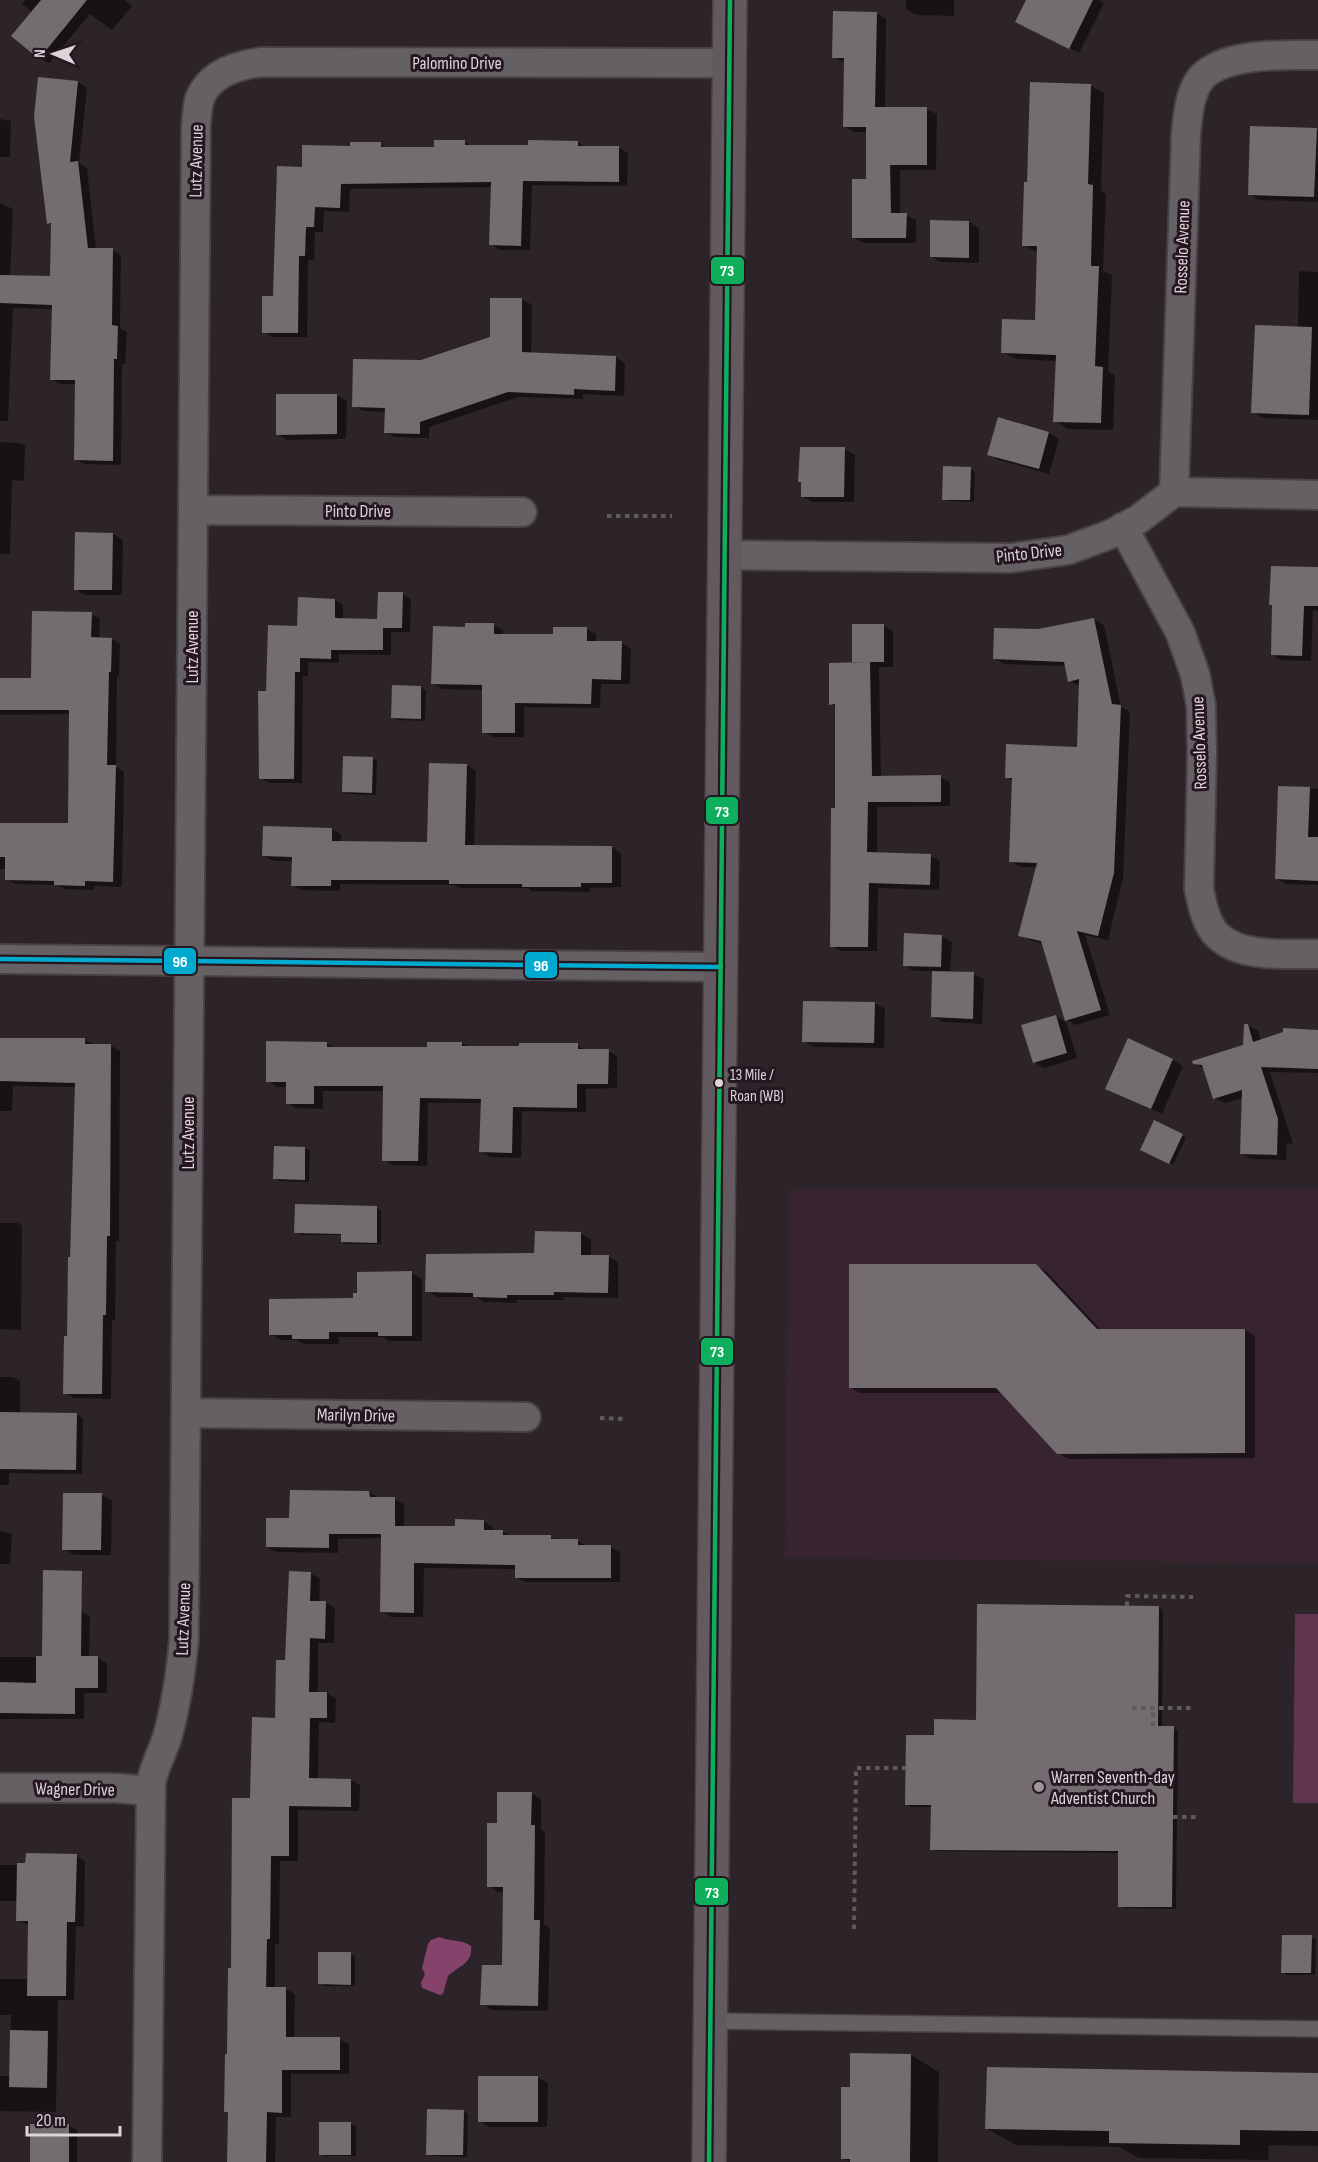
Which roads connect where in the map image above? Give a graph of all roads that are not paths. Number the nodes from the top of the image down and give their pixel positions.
1 (730, 0) edge
2 (1318, 55) edge
3 (730, 63) junction
4 (200, 99) joint
5 (1174, 492) junction
6 (1318, 495) edge
7 (193, 510) junction
8 (522, 512) dead end
9 (1123, 527) junction
10 (725, 555) junction
11 (1318, 954) edge
12 (0, 959) edge
13 (189, 962) junction
14 (721, 968) junction
15 (186, 1413) junction
16 (526, 1417) dead end
17 (0, 1788) edge
18 (151, 1791) junction
19 (711, 2020) junction
20 (1318, 2029) edge
21 (147, 2162) edge
22 (710, 2162) edge

1 - 3 main road
2 - 5 street, Rosselo Avenue
3 - 4 street, Palomino Drive
3 - 10 main road
4 - 7 street, Lutz Avenue
5 - 6 street
5 - 9 street, Pinto Drive
7 - 8 street, Pinto Drive
7 - 13 street, Lutz Avenue
9 - 10 street, Pinto Drive
9 - 11 street, Rosselo Avenue
10 - 14 main road
12 - 13 street
13 - 14 street
13 - 15 street, Lutz Avenue
14 - 19 main road
15 - 16 street, Marilyn Drive
15 - 18 street, Lutz Avenue
17 - 18 street, Wagner Drive
18 - 21 street, Lutz Avenue
19 - 20 lane
19 - 22 main road

